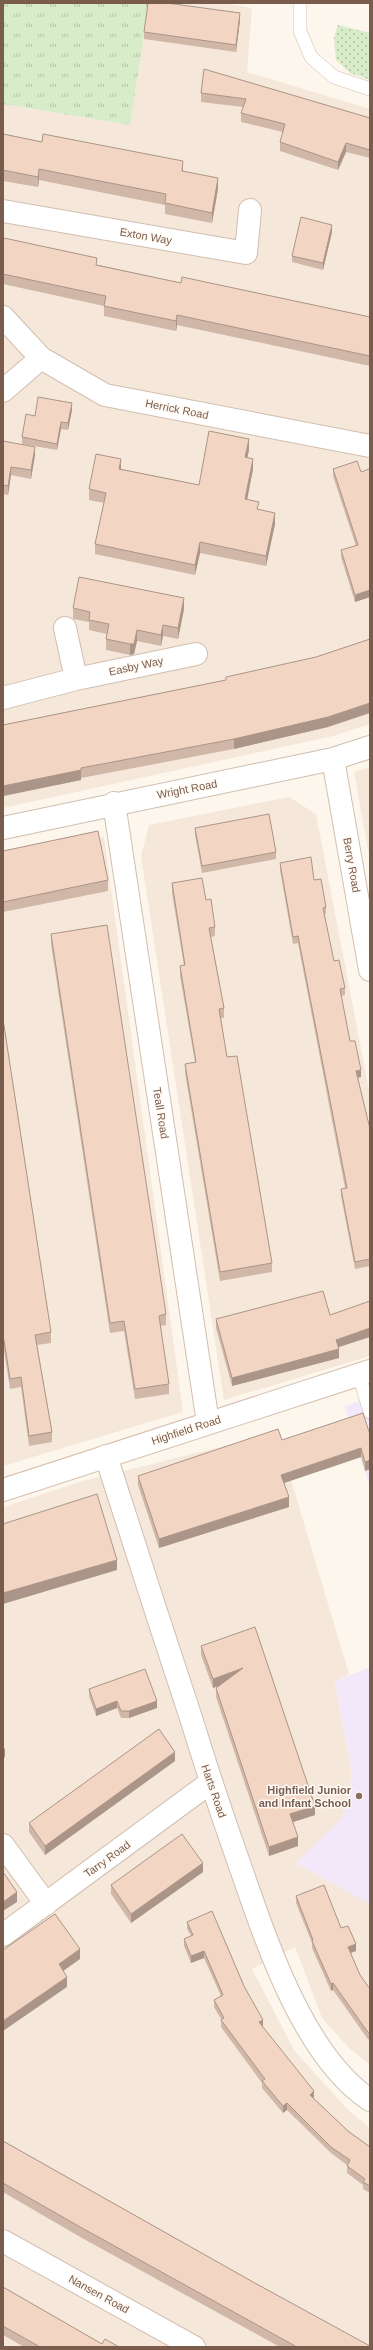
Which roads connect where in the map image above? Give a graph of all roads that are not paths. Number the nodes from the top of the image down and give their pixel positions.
1 (300, 3) edge
2 (370, 89) edge
3 (250, 210) dead end
4 (3, 211) edge
5 (3, 317) edge
6 (41, 358) junction
7 (3, 391) edge
8 (370, 446) edge
9 (65, 628) dead end
10 (196, 654) dead end
11 (76, 679) junction
12 (3, 698) edge
13 (370, 747) edge
14 (333, 759) junction
15 (114, 803) junction
16 (3, 828) edge
17 (370, 970) edge
18 (365, 1373) edge
19 (370, 1412) edge
20 (208, 1424) junction
21 (106, 1456) junction
22 (3, 1490) edge
23 (211, 1782) junction
24 (3, 1845) edge
25 (46, 1904) junction
26 (3, 1935) edge
27 (370, 2100) edge
28 (3, 2241) edge
29 (194, 2347) edge

1 - 2 lane
3 - 4 street, Exton Way
5 - 6 street, Herrick Road
6 - 7 street
6 - 8 street, Herrick Road
9 - 11 street
10 - 11 street, Easby Way
11 - 12 street, Easby Way
13 - 14 street, Wright Road
14 - 15 street, Wright Road
14 - 17 street, Berry Road
15 - 16 street, Wright Road
15 - 20 street, Teall Road
18 - 19 lane
18 - 20 street, Highfield Road
20 - 21 street, Highfield Road
21 - 22 street, Highfield Road
21 - 23 street, Harts Road
23 - 25 street, Tarry Road
23 - 27 street, Harts Road
24 - 25 street
25 - 26 street, Tarry Road
28 - 29 street, Nansen Road

